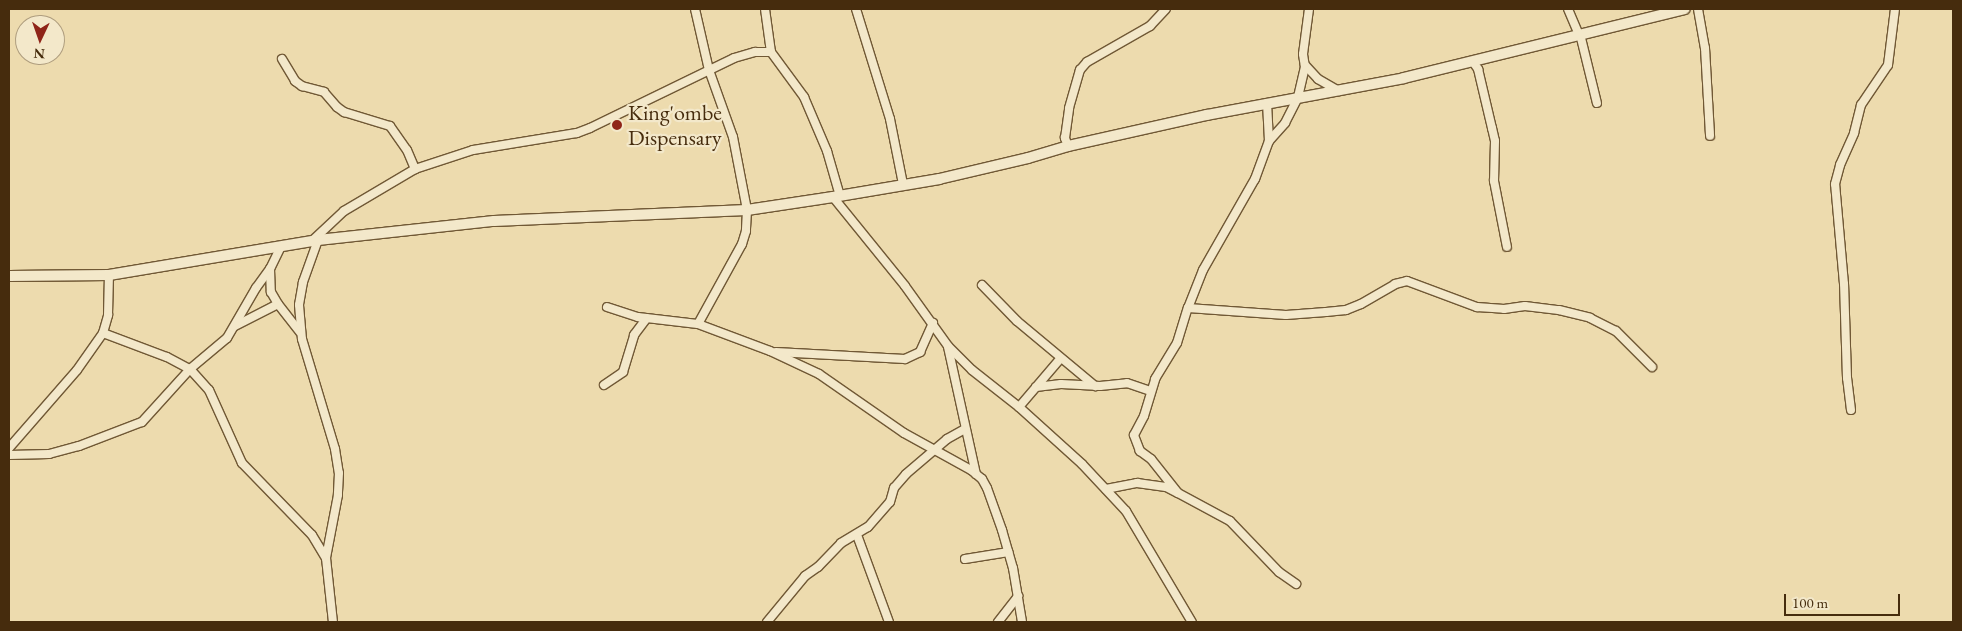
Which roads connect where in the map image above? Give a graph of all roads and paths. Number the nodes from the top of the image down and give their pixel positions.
1 (695, 9) edge
2 (765, 9) edge
3 (856, 9) edge
4 (1166, 9) edge
5 (1309, 9) edge
6 (1568, 9) edge
7 (1685, 9) edge
8 (1698, 9) edge
9 (1895, 9) edge
10 (1580, 34) junction
11 (771, 52) junction
12 (282, 59) dead end
13 (1473, 62) junction
14 (1305, 66) junction
15 (710, 70) junction
16 (1339, 91) junction
17 (1298, 97) junction
18 (1597, 102) dead end
19 (1267, 103) junction
20 (1710, 136) dead end
21 (1269, 140) junction
22 (1068, 146) junction
23 (415, 169) junction
24 (904, 184) junction
25 (836, 196) junction
26 (747, 210) junction
27 (315, 241) junction
28 (281, 246) junction
29 (1507, 247) dead end
30 (270, 269) junction
31 (109, 275) junction
32 (9, 276) edge
33 (982, 285) dead end
34 (278, 304) junction
35 (607, 307) dead end
36 (1188, 308) junction
37 (647, 318) junction
38 (933, 323) junction
39 (698, 324) junction
40 (235, 326) junction
41 (103, 333) junction
42 (302, 334) junction
43 (948, 346) junction
44 (770, 351) junction
45 (1060, 359) junction
46 (1652, 367) dead end
47 (190, 369) junction
48 (604, 385) dead end
49 (1036, 386) junction
50 (1095, 386) junction
51 (1150, 391) junction
52 (1019, 407) junction
53 (1851, 410) dead end
54 (965, 429) junction
55 (9, 448) edge
56 (934, 449) junction
57 (9, 455) edge
58 (976, 474) junction
59 (1106, 489) junction
60 (1178, 492) junction
61 (857, 535) junction
62 (1008, 552) junction
63 (326, 558) junction
64 (965, 559) dead end
65 (1296, 584) dead end
66 (1018, 596) junction
67 (333, 622) edge
68 (767, 622) edge
69 (889, 622) edge
70 (996, 622) edge
71 (1022, 622) edge
72 (1192, 622) edge

1 - 15 street
2 - 11 street
3 - 24 street
4 - 22 street
5 - 14 street
6 - 10 street
7 - 10 street
8 - 20 street
9 - 53 street
10 - 13 street
10 - 18 street
11 - 15 street
11 - 25 street
12 - 23 street
13 - 16 street
13 - 29 street
14 - 16 street
14 - 17 street
15 - 23 street
15 - 26 street
16 - 17 street
17 - 19 street
17 - 21 street
19 - 21 street
19 - 22 street
21 - 36 street
22 - 24 street
23 - 27 street
24 - 25 street
25 - 26 street
25 - 38 street
26 - 27 street
26 - 39 street
27 - 28 street
27 - 42 street
28 - 30 street
28 - 31 street
30 - 34 street
30 - 40 street
31 - 32 street
31 - 41 street
33 - 45 street
34 - 40 street
34 - 42 street
35 - 37 street
36 - 46 street
36 - 51 street
37 - 39 street
37 - 48 street
38 - 43 street
38 - 44 street
39 - 44 street
40 - 47 street
41 - 47 street
41 - 55 street
42 - 63 street
43 - 52 street
43 - 54 street
44 - 56 street
45 - 49 street
45 - 50 street
47 - 57 street
47 - 63 street
49 - 50 street
49 - 52 street
50 - 51 street
51 - 60 street
52 - 59 street
54 - 56 street
54 - 58 street
56 - 58 street
56 - 61 street
58 - 62 street
59 - 60 street
59 - 72 street
60 - 65 street
61 - 68 street
61 - 69 street
62 - 64 street
62 - 66 street
63 - 67 street
66 - 70 street
66 - 71 street

